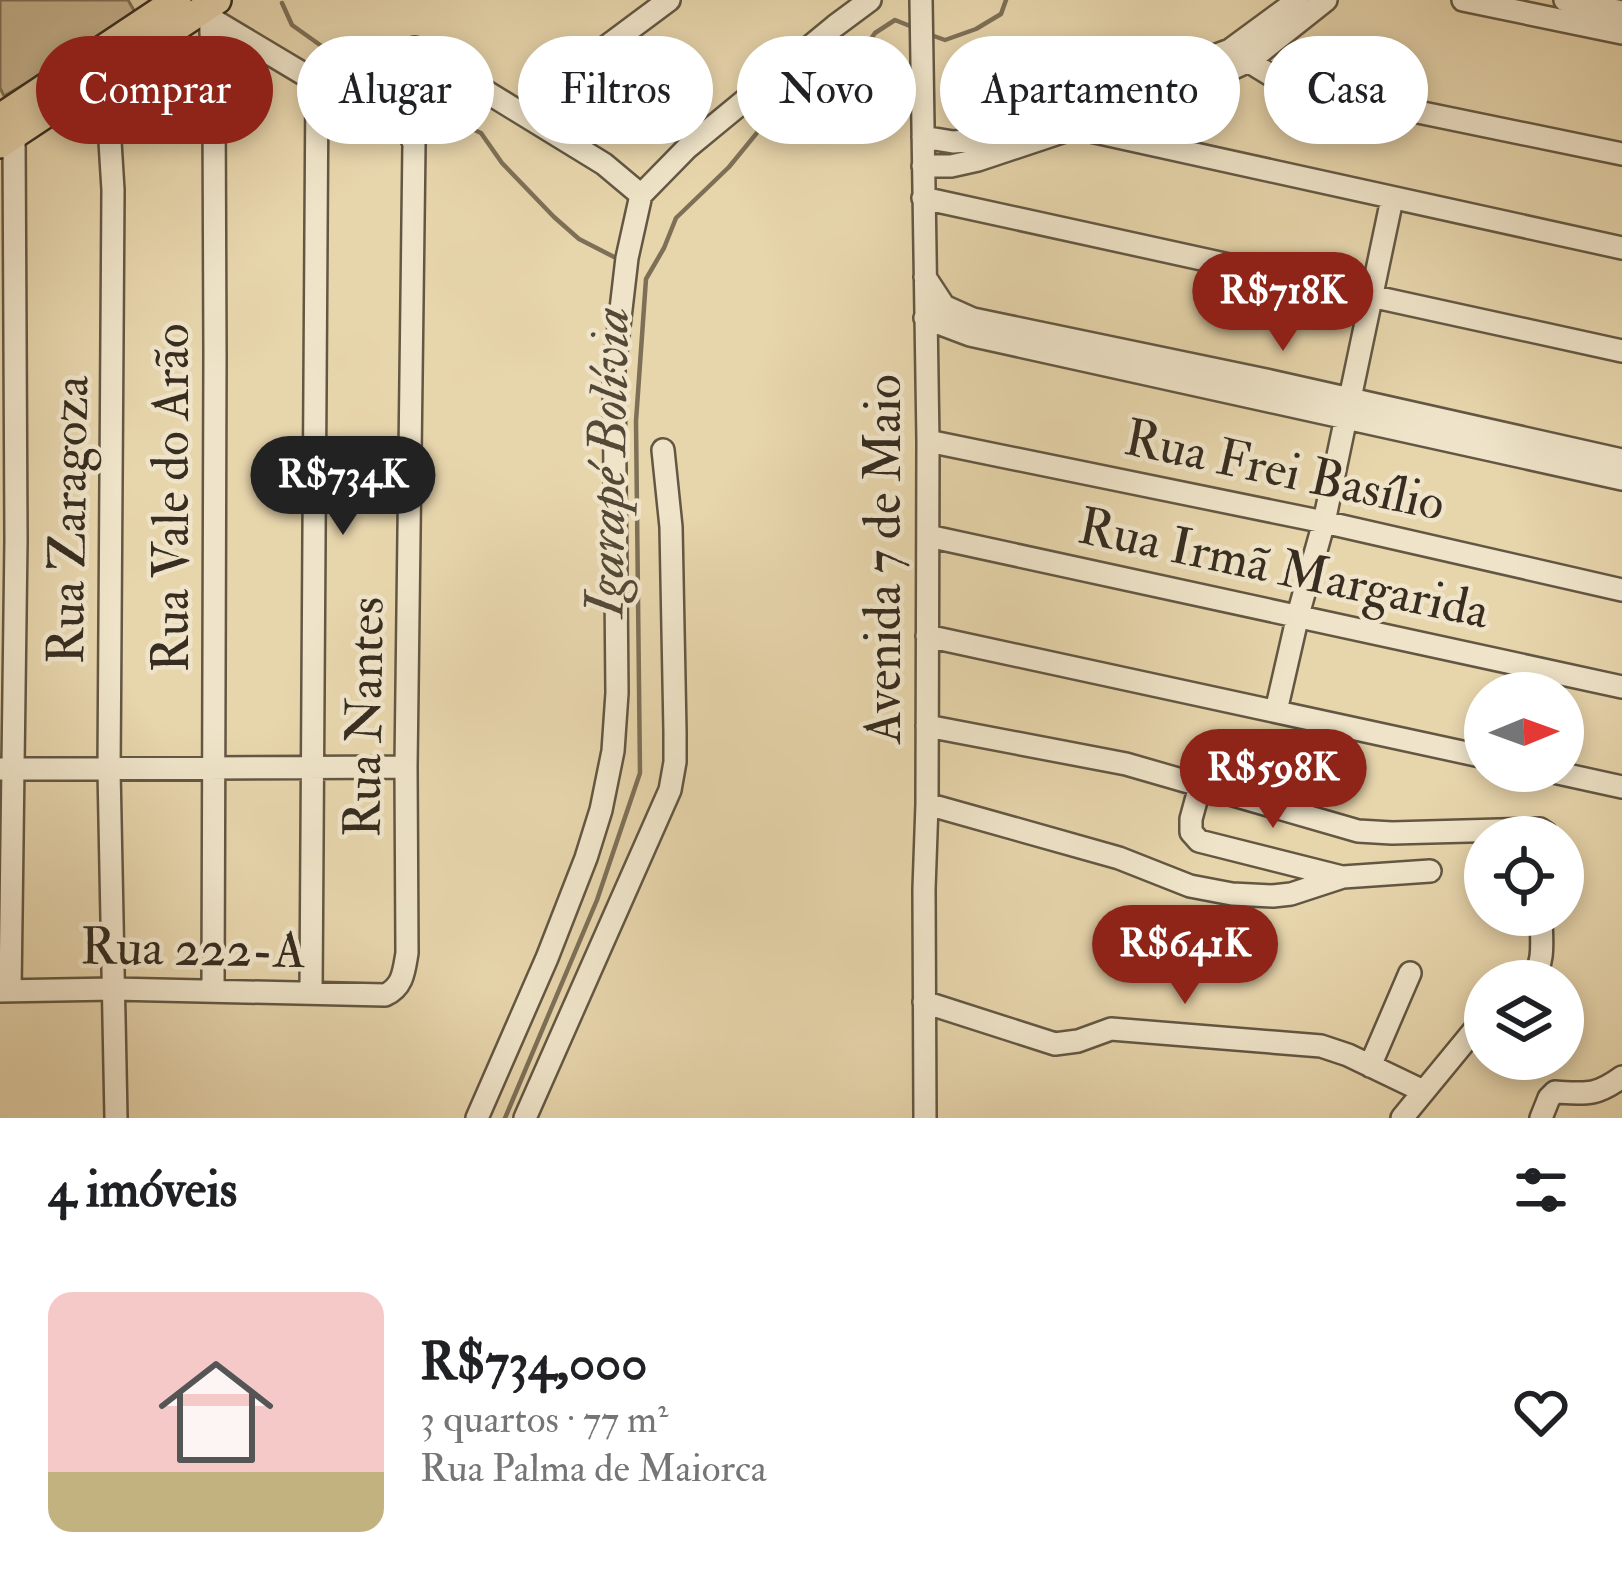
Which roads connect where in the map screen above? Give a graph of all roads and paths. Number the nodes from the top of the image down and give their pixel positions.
1 (177, 0) edge
2 (669, 0) edge
3 (870, 0) edge
4 (1298, 0) edge
5 (1326, 0) edge
6 (1463, 0) edge
7 (1565, 0) edge
8 (921, 2) edge
9 (212, 7) edge
10 (1622, 12) edge
11 (1622, 33) edge
12 (134, 36) edge
13 (155, 36) edge
14 (621, 36) edge
15 (1240, 54) edge
16 (1240, 54) edge
17 (1240, 56) edge
18 (297, 68) edge
19 (494, 96) edge
20 (36, 110) edge
21 (4, 133) edge
22 (923, 137) junction
23 (940, 140) edge
24 (111, 144) edge
25 (317, 144) edge
26 (413, 144) edge
27 (1025, 144) edge
28 (1148, 144) edge
29 (1622, 154) edge
30 (923, 166) junction
31 (641, 195) junction
32 (923, 198) junction
33 (1392, 199) junction
34 (1622, 248) edge
35 (924, 275) junction
36 (1370, 294) junction
37 (926, 318) junction
38 (1622, 351) edge
39 (1347, 408) junction
40 (928, 441) junction
41 (663, 450) dead end
42 (1622, 460) edge
43 (1622, 479) edge
44 (1324, 522) junction
45 (928, 536) junction
46 (1622, 590) edge
47 (1298, 615) junction
48 (927, 636) junction
49 (1622, 687) edge
50 (1276, 711) junction
51 (927, 726) junction
52 (1464, 752) edge
53 (406, 767) junction
54 (313, 768) junction
55 (7, 769) edge
56 (215, 769) junction
57 (109, 770) junction
58 (1584, 779) edge
59 (1200, 786) junction
60 (1622, 787) edge
61 (927, 804) junction
62 (1464, 831) edge
63 (1430, 872) dead end
64 (1343, 877) junction
65 (1410, 973) dead end
66 (114, 989) junction
67 (5, 991) edge
68 (213, 992) junction
69 (310, 993) junction
70 (385, 995) joint
71 (924, 1002) junction
72 (1464, 1042) edge
73 (1370, 1066) junction
74 (1622, 1077) edge
75 (1423, 1091) junction
76 (116, 1118) edge
77 (477, 1118) edge
78 (525, 1118) edge
79 (925, 1118) edge
80 (1402, 1118) edge
81 (1541, 1118) edge

1 - 12 main road
2 - 14 street
3 - 31 street
4 - 15 street
5 - 16 street
6 - 11 street
7 - 10 street
8 - 22 street, Avenida 7 de Maio
9 - 13 main road
9 - 18 street
9 - 56 street, Rua Vale do Arão
17 - 29 street
19 - 31 street
20 - 21 main road
21 - 55 street
22 - 23 street
22 - 30 street, Avenida 7 de Maio
24 - 57 street, Rua Zaragoza
25 - 54 street
26 - 53 street, Rua Nantes
27 - 30 street
28 - 33 street
30 - 32 street, Avenida 7 de Maio
31 - 77 street
32 - 35 street, Avenida 7 de Maio
32 - 36 street
33 - 34 street
33 - 36 street
35 - 37 street, Avenida 7 de Maio
35 - 39 street
36 - 38 street
36 - 39 street
37 - 39 street
37 - 40 street, Avenida 7 de Maio
39 - 42 street
39 - 43 street
39 - 44 street
40 - 44 street, Rua Frei Basílio
40 - 45 street, Avenida 7 de Maio
41 - 78 street
44 - 46 street, Rua Frei Basílio
44 - 47 street
45 - 47 street, Rua Irmã Margarida
45 - 48 street, Avenida 7 de Maio
47 - 49 street, Rua Irmã Margarida
47 - 50 street
48 - 50 street
48 - 51 street, Avenida 7 de Maio
50 - 52 street
51 - 59 street
51 - 61 street, Avenida 7 de Maio
53 - 54 street
53 - 70 street, Rua Nantes
54 - 56 street
54 - 69 street
55 - 57 street
55 - 67 street
56 - 57 street
56 - 68 street, Rua Vale do Arão
57 - 66 street, Rua Zaragoza
58 - 60 street
59 - 62 street
59 - 64 street
61 - 64 street
61 - 71 street, Avenida 7 de Maio
63 - 64 street
65 - 73 street
66 - 67 street, Rua 222-A
66 - 68 street, Rua 222-A
66 - 76 street, Rua Zaragoza
68 - 69 street, Rua 222-A
69 - 70 street, Rua 222-A
71 - 73 street
71 - 79 street, Avenida 7 de Maio
72 - 75 street
73 - 75 street
74 - 81 street
75 - 80 street

